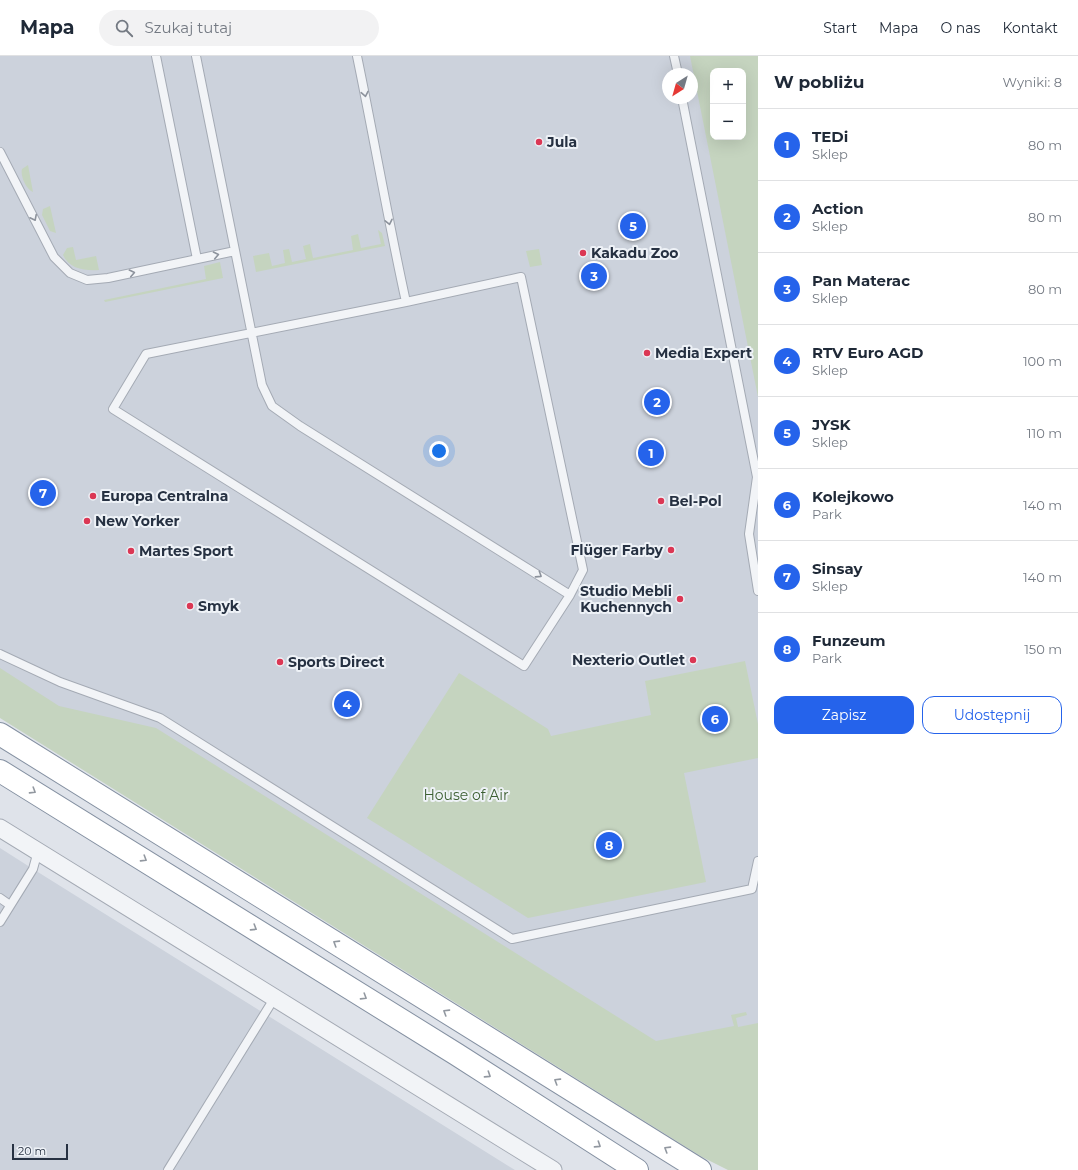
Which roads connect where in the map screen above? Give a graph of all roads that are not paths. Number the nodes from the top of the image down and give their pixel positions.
1 (156, 56) edge
2 (196, 56) edge
3 (357, 56) edge
4 (674, 56) edge
5 (677, 68) edge
6 (683, 104) edge
7 (0, 152) edge
8 (235, 251) junction
9 (197, 259) junction
10 (406, 302) junction
11 (252, 332) junction
12 (758, 591) edge
13 (570, 595) junction
14 (0, 654) edge
15 (0, 734) edge
16 (0, 770) edge
17 (0, 828) edge
18 (38, 851) junction
19 (758, 862) edge
20 (0, 898) edge
21 (10, 905) junction
22 (0, 922) edge
23 (275, 997) junction
24 (168, 1170) edge
25 (553, 1170) edge
26 (637, 1170) edge
27 (700, 1170) edge

1 - 9 lane
2 - 8 lane
3 -> 10 lane
4 - 5 lane
6 - 12 lane
7 -> 9 lane
9 -> 8 lane
8 - 11 lane
10 - 11 lane
10 - 13 lane
11 -> 13 lane
11 - 13 lane
14 - 19 lane
27 -> 15 highway
16 -> 26 highway
17 - 18 street
18 - 21 lane
18 - 23 street
20 - 21 lane
21 - 22 lane
23 - 24 lane
23 - 25 street

